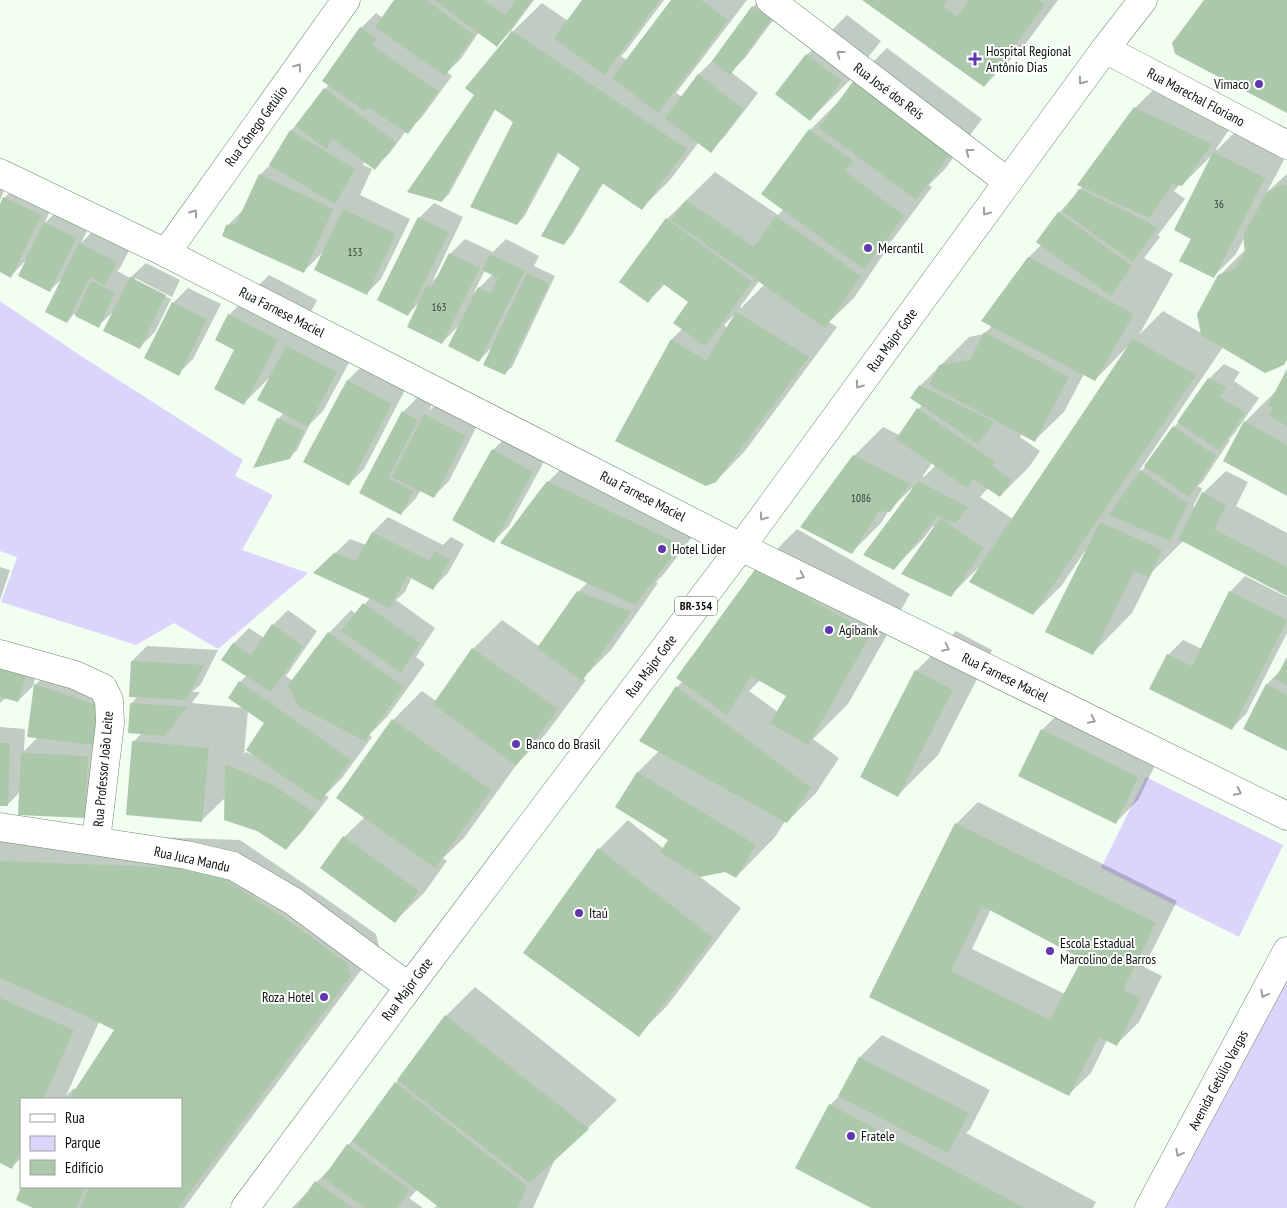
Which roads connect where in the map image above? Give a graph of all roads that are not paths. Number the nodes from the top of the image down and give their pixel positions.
1 (346, 0) edge
2 (770, 0) edge
3 (1143, 0) edge
4 (1106, 49) junction
5 (1287, 145) edge
6 (0, 173) edge
7 (1008, 182) junction
8 (166, 253) junction
9 (741, 547) junction
10 (0, 654) edge
11 (1287, 816) edge
12 (0, 827) edge
13 (96, 841) junction
14 (1287, 951) edge
15 (409, 986) junction
16 (245, 1208) edge
17 (1149, 1208) edge

8 -> 1 street, Rua Cônego Getúlio
7 -> 2 street, Rua José dos Reis
3 - 4 street, Rua Major Gote / BR-354
4 - 5 street, Rua Marechal Floriano
4 -> 7 street, Rua Major Gote / BR-354
6 - 8 street, Rua Farnese Maciel
7 -> 9 street, Rua Major Gote / BR-354
8 - 9 street, Rua Farnese Maciel
9 -> 11 street, Rua Farnese Maciel
9 - 15 street, Rua Major Gote / BR-354
10 - 13 street, Rua Professor João Leite
12 - 13 street, Rua Juca Mandu
13 - 15 street, Rua Juca Mandu
14 -> 17 street, Avenida Getúlio Vargas
15 - 16 street, Rua Major Gote / BR-354

